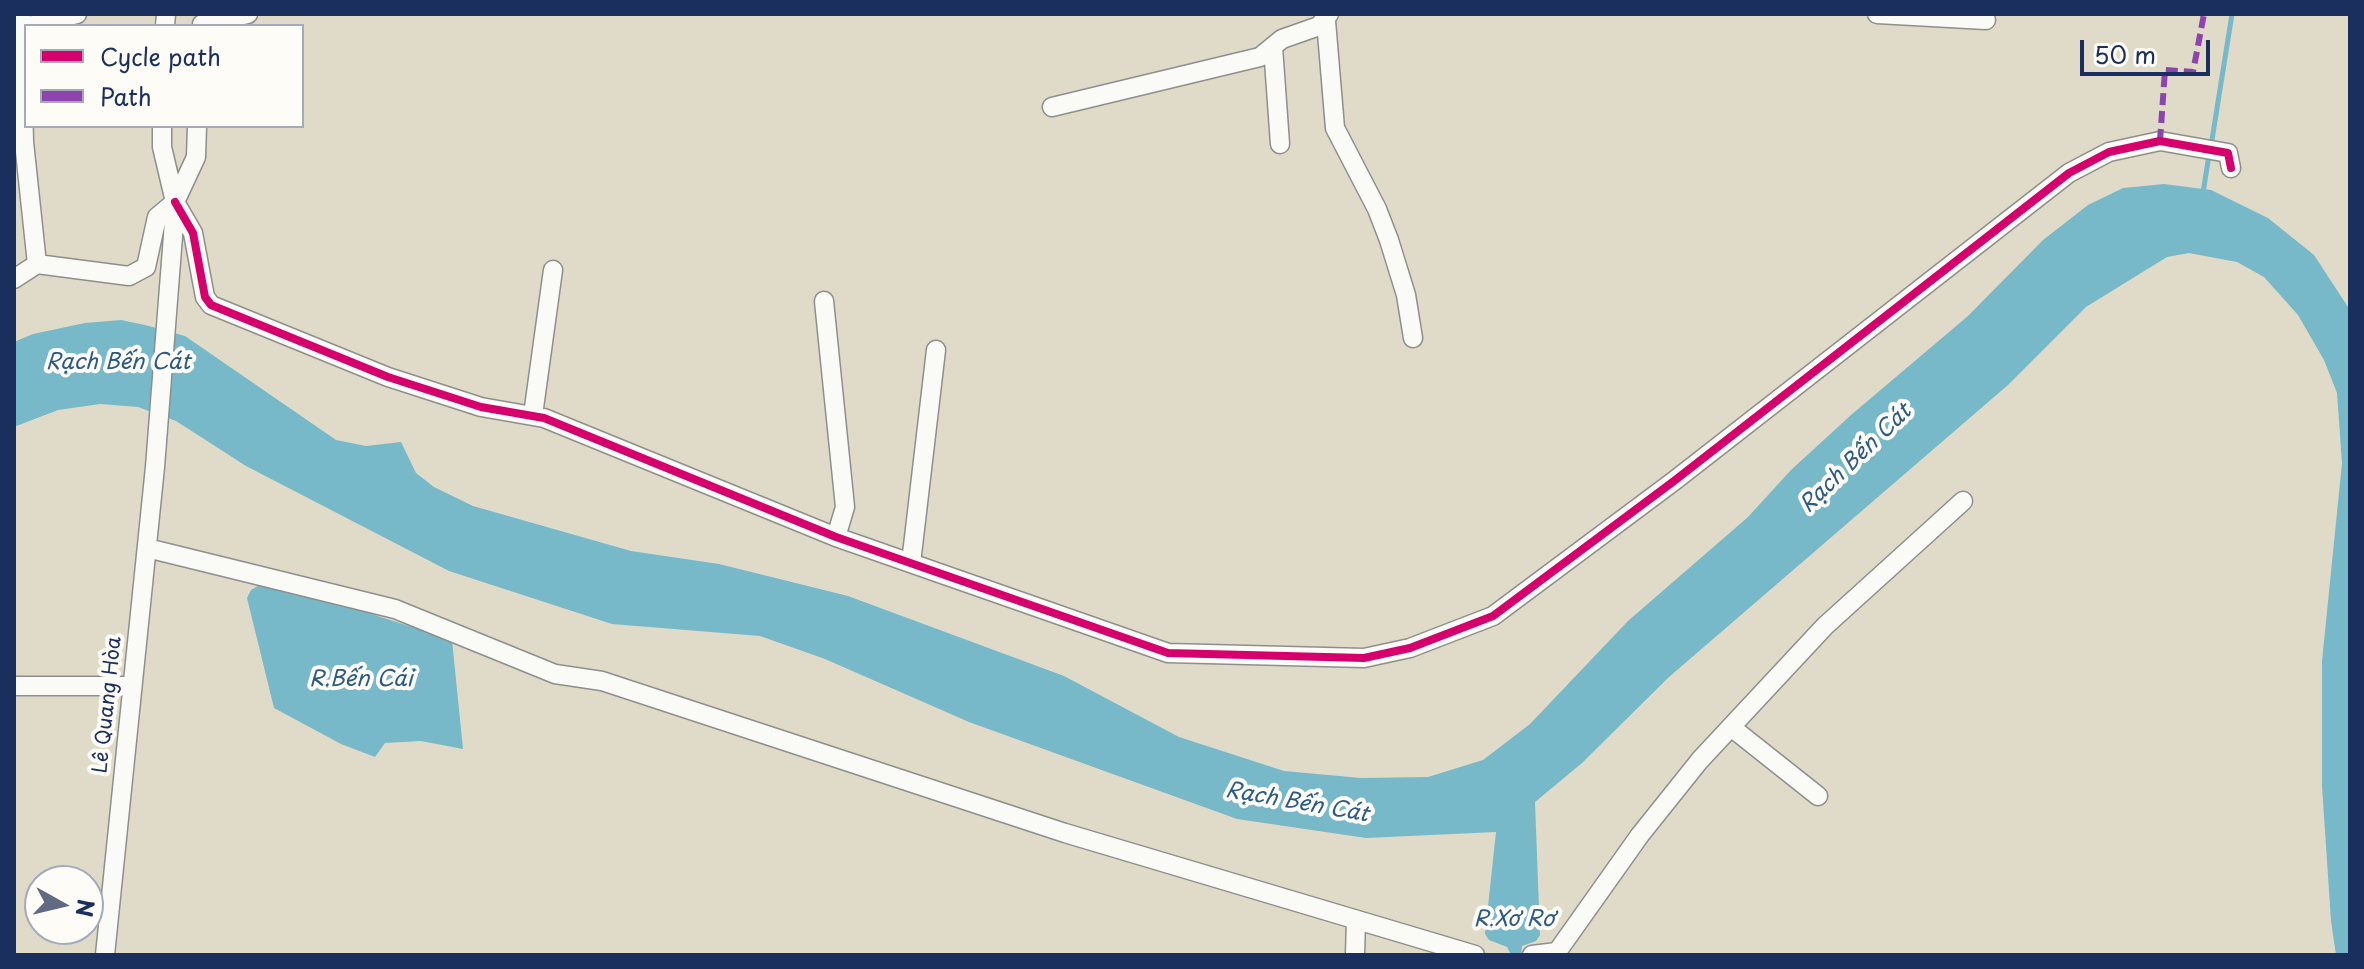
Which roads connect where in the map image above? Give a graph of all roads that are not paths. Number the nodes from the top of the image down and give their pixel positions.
1 (77, 14) edge
2 (248, 14) edge
3 (1877, 14) edge
4 (1327, 18) edge
5 (1986, 20) dead end
6 (202, 21) edge
7 (24, 24) edge
8 (1273, 47) junction
9 (1052, 107) dead end
10 (162, 128) edge
11 (197, 128) edge
12 (1280, 144) dead end
13 (2226, 160) dead end
14 (175, 202) junction
15 (37, 264) junction
16 (553, 270) dead end
17 (14, 279) edge
18 (824, 301) dead end
19 (1413, 338) dead end
20 (936, 350) dead end
21 (533, 415) junction
22 (1963, 501) dead end
23 (836, 537) junction
24 (147, 548) junction
25 (911, 563) junction
26 (16, 686) edge
27 (132, 686) junction
28 (1731, 727) junction
29 (1818, 796) dead end
30 (1356, 920) junction
31 (1555, 953) edge
32 (105, 955) edge
33 (1355, 955) edge
34 (1475, 955) edge
35 (1532, 955) edge

1 - 7 street
2 - 6 street
3 - 5 street
4 - 8 street
4 - 19 street
7 - 15 street
8 - 9 street
8 - 12 street
10 - 14 street
11 - 14 street
13 - 25 street
14 - 15 street
14 - 21 street
14 - 24 street, Lê Quang Hòa
15 - 17 street
16 - 21 street
18 - 23 street
20 - 25 street
21 - 23 street
22 - 28 street
23 - 25 street
24 - 27 street, Lê Quang Hòa
24 - 30 street
26 - 27 street
27 - 32 street, Lê Quang Hòa
28 - 29 street
28 - 31 street
30 - 33 street
30 - 34 street
31 - 35 street

